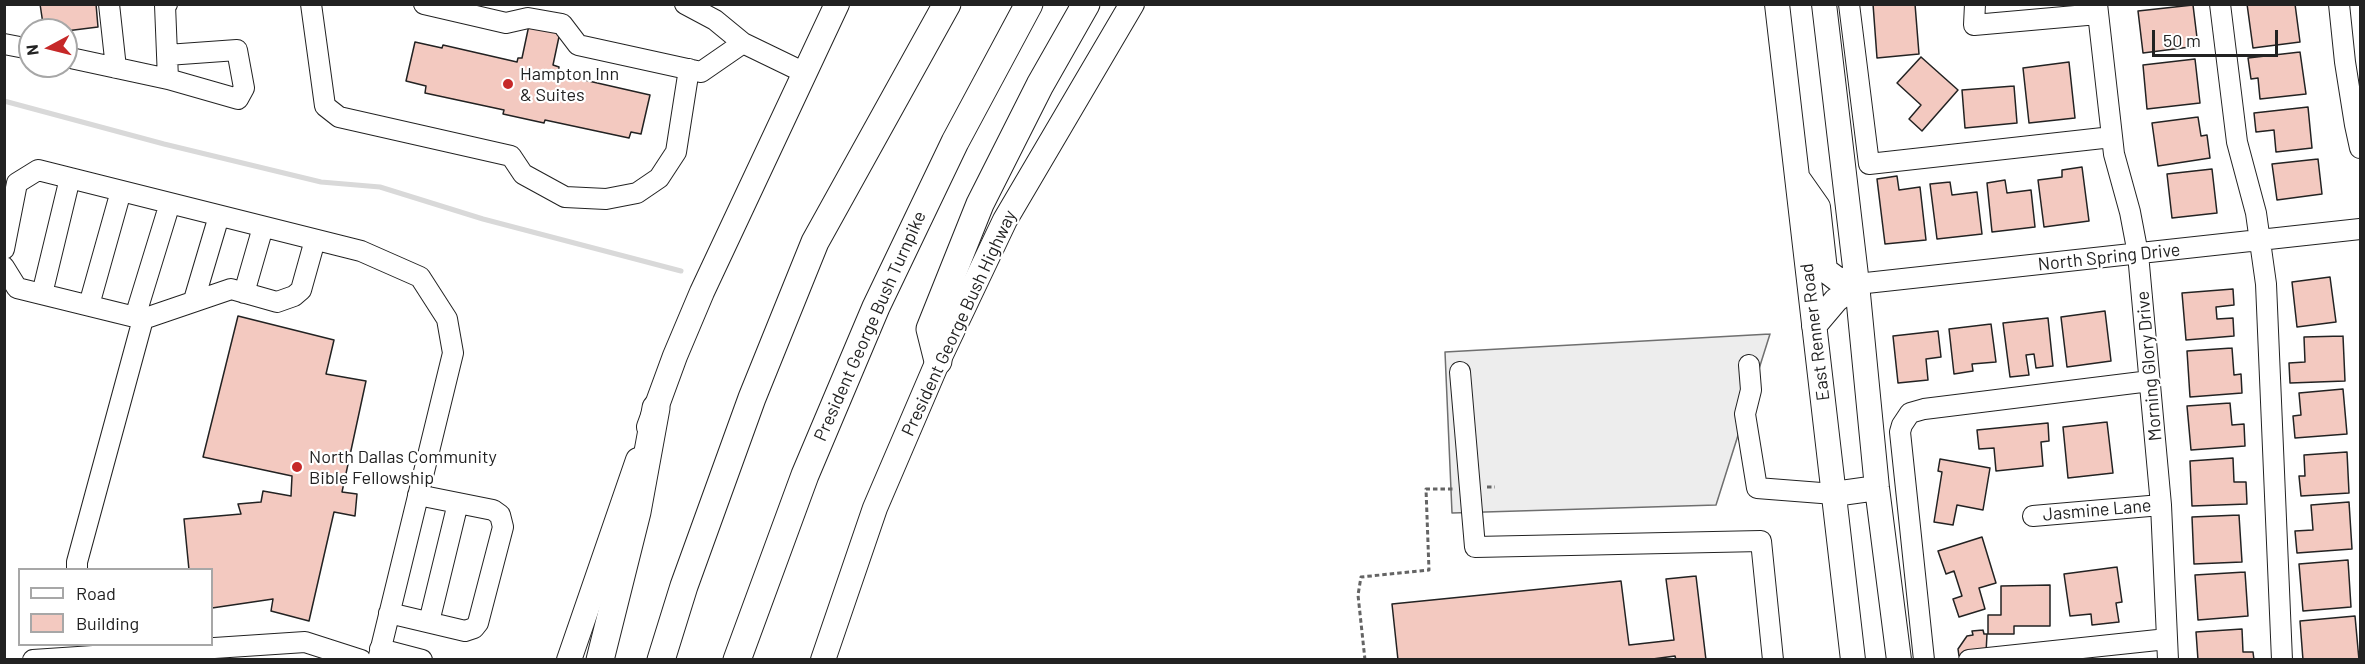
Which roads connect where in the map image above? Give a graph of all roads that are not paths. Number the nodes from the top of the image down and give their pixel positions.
1 (109, 4) edge
2 (311, 4) edge
3 (424, 4) edge
4 (685, 4) edge
5 (837, 4) edge
6 (947, 4) edge
7 (1029, 4) edge
8 (1086, 4) edge
9 (1132, 4) edge
10 (1777, 4) edge
11 (1824, 4) edge
12 (1849, 4) edge
13 (1975, 4) edge
14 (2220, 4) edge
15 (2339, 4) edge
16 (165, 5) edge
17 (2097, 9) edge
18 (743, 43) junction
19 (167, 55) junction
20 (78, 60) edge
21 (116, 68) junction
22 (689, 69) junction
23 (805, 73) junction
24 (168, 79) junction
25 (2112, 137) junction
26 (2361, 148) edge
27 (70, 178) junction
28 (1797, 178) junction
29 (121, 191) junction
30 (170, 203) junction
31 (219, 216) junction
32 (263, 227) junction
33 (2361, 229) edge
34 (315, 240) junction
35 (2261, 240) junction
36 (4, 249) edge
37 (2138, 254) junction
38 (4, 267) edge
39 (1857, 284) junction
40 (244, 293) junction
41 (42, 294) junction
42 (194, 300) junction
43 (89, 305) junction
44 (139, 318) junction
45 (1814, 326) junction
46 (938, 362) junction
47 (1749, 365) dead end
48 (1460, 372) dead end
49 (2150, 381) junction
50 (656, 408) junction
51 (1877, 488) junction
52 (1834, 494) junction
53 (418, 495) junction
54 (458, 503) junction
55 (2161, 505) junction
56 (2033, 516) dead end
57 (77, 568) edge
58 (389, 613) junction
59 (429, 622) junction
60 (2167, 639) junction
61 (84, 653) edge
62 (379, 654) edge
63 (33, 660) edge
64 (361, 660) edge
65 (422, 660) edge
66 (569, 660) edge
67 (600, 660) edge
68 (661, 660) edge
69 (737, 660) edge
70 (823, 660) edge
71 (1773, 660) edge
72 (1853, 660) edge
73 (1899, 660) edge
74 (1924, 660) edge
75 (1969, 660) edge
76 (2168, 660) edge
77 (2282, 660) edge

1 - 21 street
2 - 22 street
3 - 22 street
4 - 18 street
5 - 23 main road
6 - 68 highway
7 - 69 highway, President George Bush Turnpike
8 - 46 highway
9 - 46 main road, President George Bush Highway
10 - 28 main road, East Renner Road
11 - 39 main road
12 - 25 street
13 - 17 street
14 - 35 street
15 - 26 street
16 - 19 street
17 - 25 street, Morning Glory Drive
18 - 22 street
18 - 23 street
19 - 24 street
19 - 24 street
20 - 21 street
21 - 24 street
23 - 50 main road
25 - 37 street, Morning Glory Drive
27 - 29 street
27 - 36 street
27 - 41 street
28 - 39 main road
28 - 45 main road, East Renner Road
29 - 30 street
29 - 43 street
30 - 31 street
30 - 44 street
31 - 32 street
31 - 42 street
32 - 34 street
32 - 40 street
33 - 35 street, North Spring Drive
34 - 40 street
34 - 53 street
35 - 37 street, North Spring Drive
35 - 77 street
37 - 39 street, North Spring Drive
37 - 49 street, Morning Glory Drive
38 - 41 street
39 - 45 main road
39 - 51 main road
40 - 42 street
41 - 43 street
42 - 44 street
43 - 44 street
44 - 57 street
45 - 52 main road, East Renner Road
46 - 70 main road, President George Bush Highway
47 - 52 street
48 - 71 street
49 - 55 street, Morning Glory Drive
49 - 74 street
50 - 66 main road
50 - 67 highway
51 - 52 main road
51 - 73 main road
52 - 72 main road, East Renner Road
53 - 54 street
53 - 58 street
54 - 59 street
54 - 59 street
55 - 56 street, Jasmine Lane
55 - 60 street, Morning Glory Drive
58 - 59 street
58 - 62 street
60 - 75 street
60 - 76 street, Morning Glory Drive
61 - 63 street
61 - 64 street
62 - 65 street

